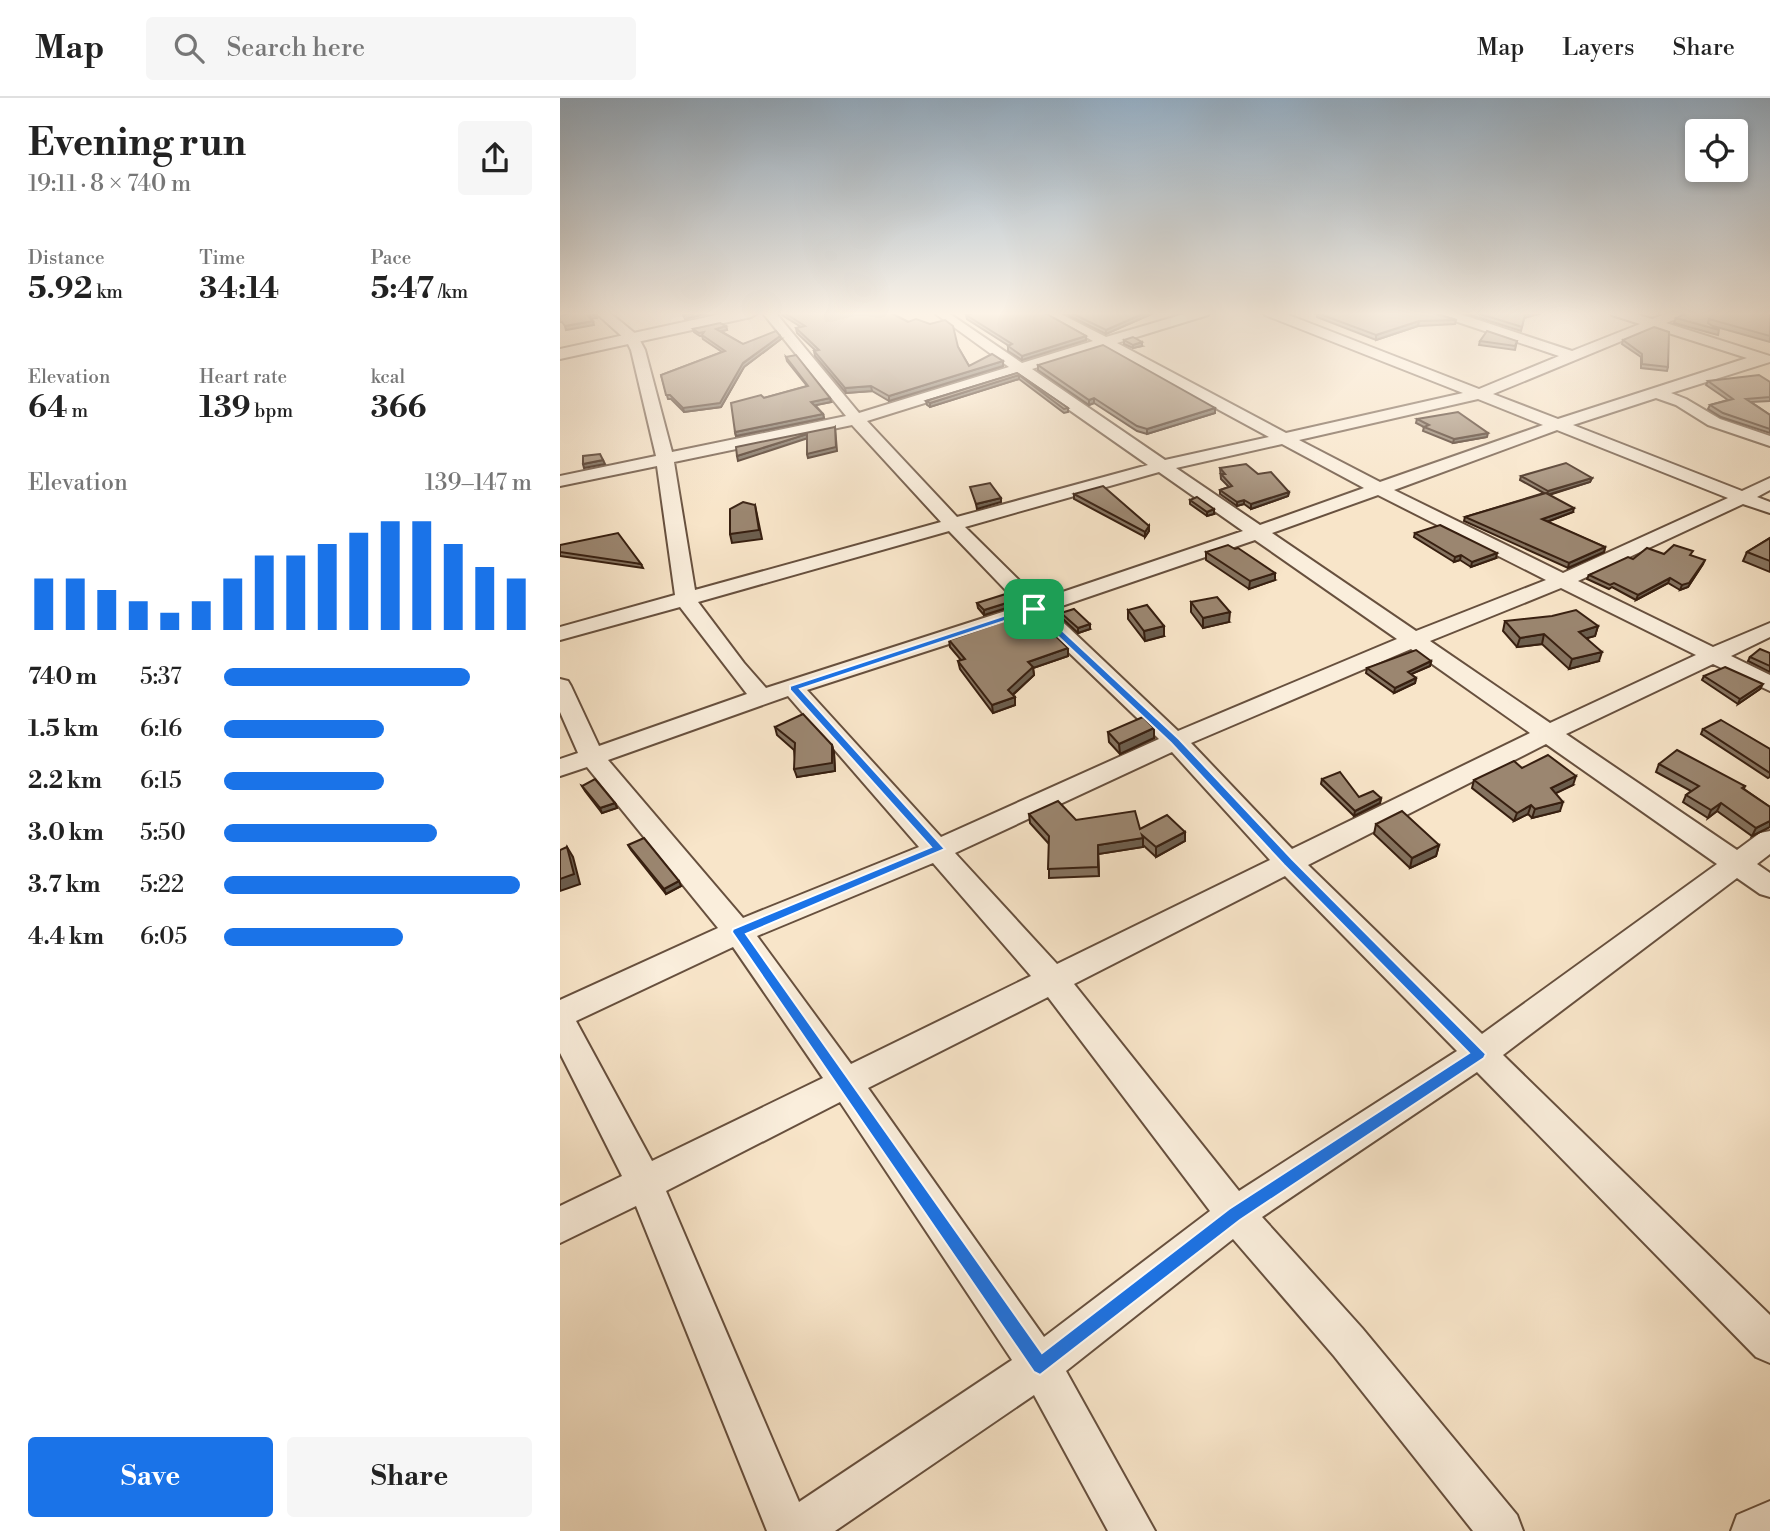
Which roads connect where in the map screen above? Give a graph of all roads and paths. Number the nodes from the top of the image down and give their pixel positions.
1 (644, 379) edge
2 (823, 379) edge
3 (988, 379) edge
4 (1035, 379) edge
5 (1173, 379) edge
6 (1440, 379) edge
7 (1514, 379) edge
8 (1702, 379) edge
9 (1657, 393) junction
10 (1479, 394) junction
11 (856, 419) junction
12 (1557, 425) junction
13 (1284, 438) junction
14 (1770, 441) edge
15 (664, 459) junction
16 (1162, 466) junction
17 (560, 481) edge
18 (1770, 483) edge
19 (1377, 488) junction
20 (1744, 498) junction
21 (1770, 508) edge
22 (953, 526) junction
23 (1256, 533) junction
24 (1563, 580) junction
25 (686, 600) junction
26 (1034, 609) junction
27 (1770, 629) edge
28 (560, 634) edge
29 (1414, 640) junction
30 (1714, 657) junction
31 (1770, 684) edge
32 (560, 686) edge
33 (793, 688) junction
34 (762, 697) junction
35 (1549, 733) junction
36 (1175, 741) junction
37 (592, 757) junction
38 (560, 768) edge
39 (1770, 840) edge
40 (939, 849) junction
41 (1288, 862) junction
42 (1736, 864) junction
43 (1770, 887) edge
44 (738, 932) junction
45 (1053, 980) junction
46 (560, 1014) edge
47 (560, 1022) edge
48 (1479, 1054) junction
49 (845, 1082) junction
50 (645, 1184) junction
51 (1235, 1214) junction
52 (560, 1225) edge
53 (1770, 1343) edge
54 (1040, 1366) junction
55 (1770, 1523) edge
56 (789, 1531) edge
57 (796, 1531) edge
58 (1133, 1531) edge
59 (1501, 1531) edge
60 (1753, 1531) edge

1 - 15 street
2 - 11 street
3 - 11 street
4 - 16 street
5 - 13 street
6 - 10 street
7 - 10 street
8 - 9 street
9 - 12 street
9 - 14 street
10 - 12 street
10 - 13 street
11 - 15 street
11 - 22 street
12 - 19 street
12 - 20 street
13 - 16 street
13 - 19 street
15 - 17 street
15 - 25 street
16 - 22 street
16 - 23 street
18 - 20 street
19 - 23 street
19 - 24 street
20 - 21 street
20 - 24 street
22 - 25 street
22 - 26 street
23 - 26 street
23 - 29 street
24 - 29 street
24 - 30 street
25 - 28 street
25 - 34 street
26 - 33 street
26 - 36 street
27 - 30 street
29 - 35 street
29 - 36 street
30 - 31 street
30 - 35 street
32 - 37 street
33 - 34 street
33 - 40 street
34 - 37 street
35 - 41 street
35 - 42 street
36 - 40 street
36 - 41 street
37 - 38 street
37 - 44 street
39 - 42 street
40 - 44 street
40 - 45 street
41 - 45 street
41 - 48 street
42 - 43 street
42 - 48 street
44 - 46 street
44 - 49 street
45 - 49 street
45 - 51 street
47 - 50 street
48 - 51 street
48 - 53 street
49 - 50 street
49 - 54 street
50 - 52 street
50 - 56 street
51 - 54 street
51 - 59 street
54 - 57 street
54 - 58 street
55 - 60 street

